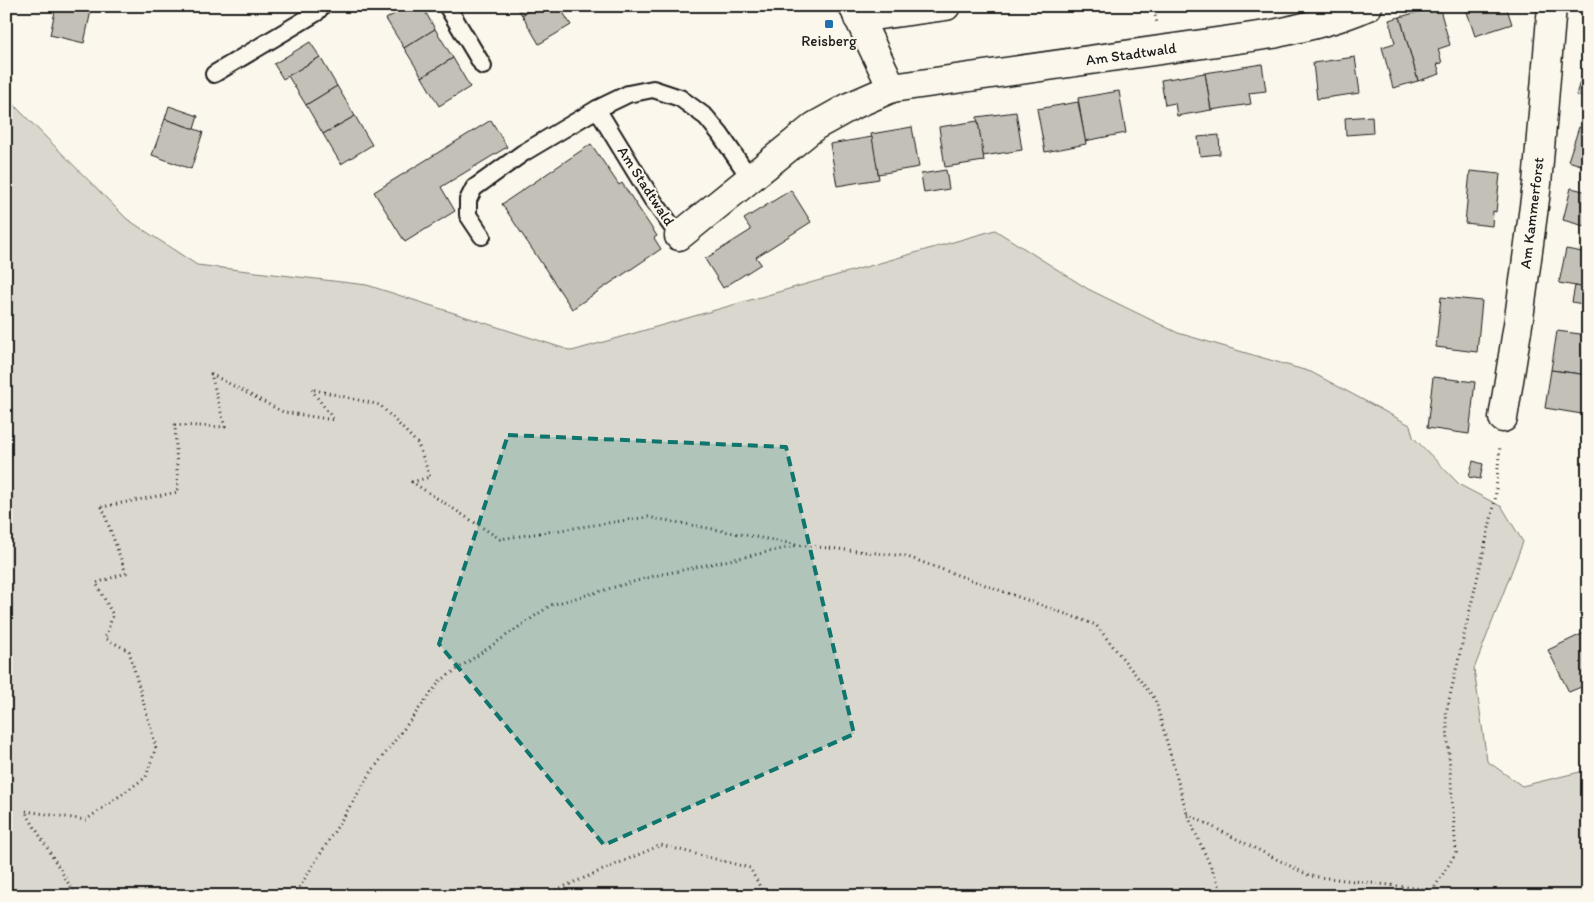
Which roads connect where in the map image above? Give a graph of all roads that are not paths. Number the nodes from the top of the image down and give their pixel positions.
1 (322, 6) edge
2 (447, 6) edge
3 (946, 6) edge
4 (1368, 6) edge
5 (1552, 6) edge
6 (855, 12) edge
7 (483, 66) dead end
8 (214, 74) dead end
9 (892, 88) junction
10 (597, 109) junction
11 (750, 178) junction
12 (482, 236) dead end
13 (679, 236) joint
14 (1503, 418) road end

1 - 8 lane
2 - 7 lane
3 - 6 street
4 - 9 street, Am Stadtwald
5 - 14 street, Am Kammerforst
6 - 9 street
9 - 11 street, Am Stadtwald
10 - 11 lane
10 - 12 lane
10 - 13 lane, Am Stadtwald
11 - 13 street, Am Stadtwald

